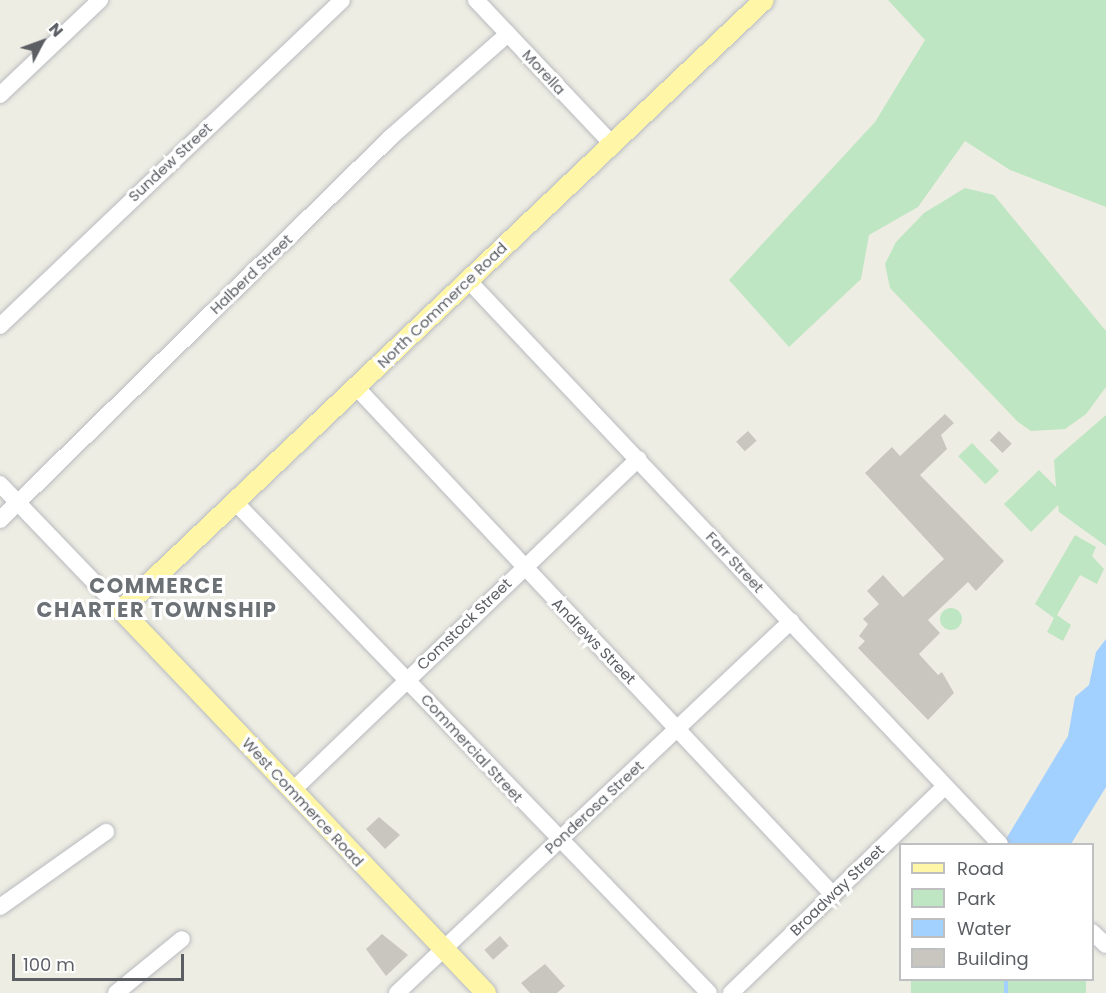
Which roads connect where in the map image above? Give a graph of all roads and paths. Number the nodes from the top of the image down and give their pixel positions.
1 (100, 0) edge
2 (342, 0) edge
3 (476, 0) edge
4 (764, 0) edge
5 (508, 34) junction
6 (0, 95) edge
7 (612, 144) junction
8 (468, 280) junction
9 (0, 326) edge
10 (356, 387) junction
11 (638, 459) junction
12 (0, 484) edge
13 (18, 502) junction
14 (236, 502) junction
15 (0, 520) edge
16 (523, 567) junction
17 (121, 610) junction
18 (791, 621) junction
19 (408, 679) junction
20 (677, 728) junction
21 (944, 788) junction
22 (292, 791) junction
23 (106, 832) dead end
24 (559, 840) junction
25 (999, 843) edge
26 (833, 895) junction
27 (0, 907) edge
28 (1094, 934) edge
29 (182, 939) dead end
30 (1106, 945) edge
31 (444, 949) junction
32 (116, 993) edge
33 (397, 993) edge
34 (486, 993) edge
35 (709, 993) edge
36 (731, 993) edge

1 - 6 street
2 - 9 street, Sundew Street
3 - 5 street, Morella
4 - 7 main road, North Commerce Road
5 - 7 street, Morella
5 - 13 street, Halberd Street
7 - 8 main road, North Commerce Road
8 - 10 main road, North Commerce Road
8 - 11 street, Farr Street
10 - 14 main road, North Commerce Road
10 - 16 street, Andrews Street
11 - 16 street, Comstock Street
11 - 18 street, Farr Street
12 - 13 street
13 - 15 street, Halberd Street
13 - 17 street
14 - 17 main road, North Commerce Road
14 - 19 street, Commercial Street
16 - 19 street, Comstock Street
16 - 20 street, Andrews Street
17 - 22 main road, West Commerce Road
18 - 20 street, Ponderosa Street
18 - 21 street, Farr Street
19 - 22 street, Comstock Street
19 - 24 street, Commercial Street
20 - 24 street, Ponderosa Street
20 - 26 street, Andrews Street
21 - 25 street, Farr Street
21 - 26 street, Broadway Street
22 - 31 main road, West Commerce Road
23 - 27 street
24 - 31 street, Ponderosa Street
24 - 35 street, Commercial Street
26 - 36 street, Broadway Street
28 - 30 street
29 - 32 street
31 - 33 street, Ponderosa Street
31 - 34 main road, West Commerce Road

